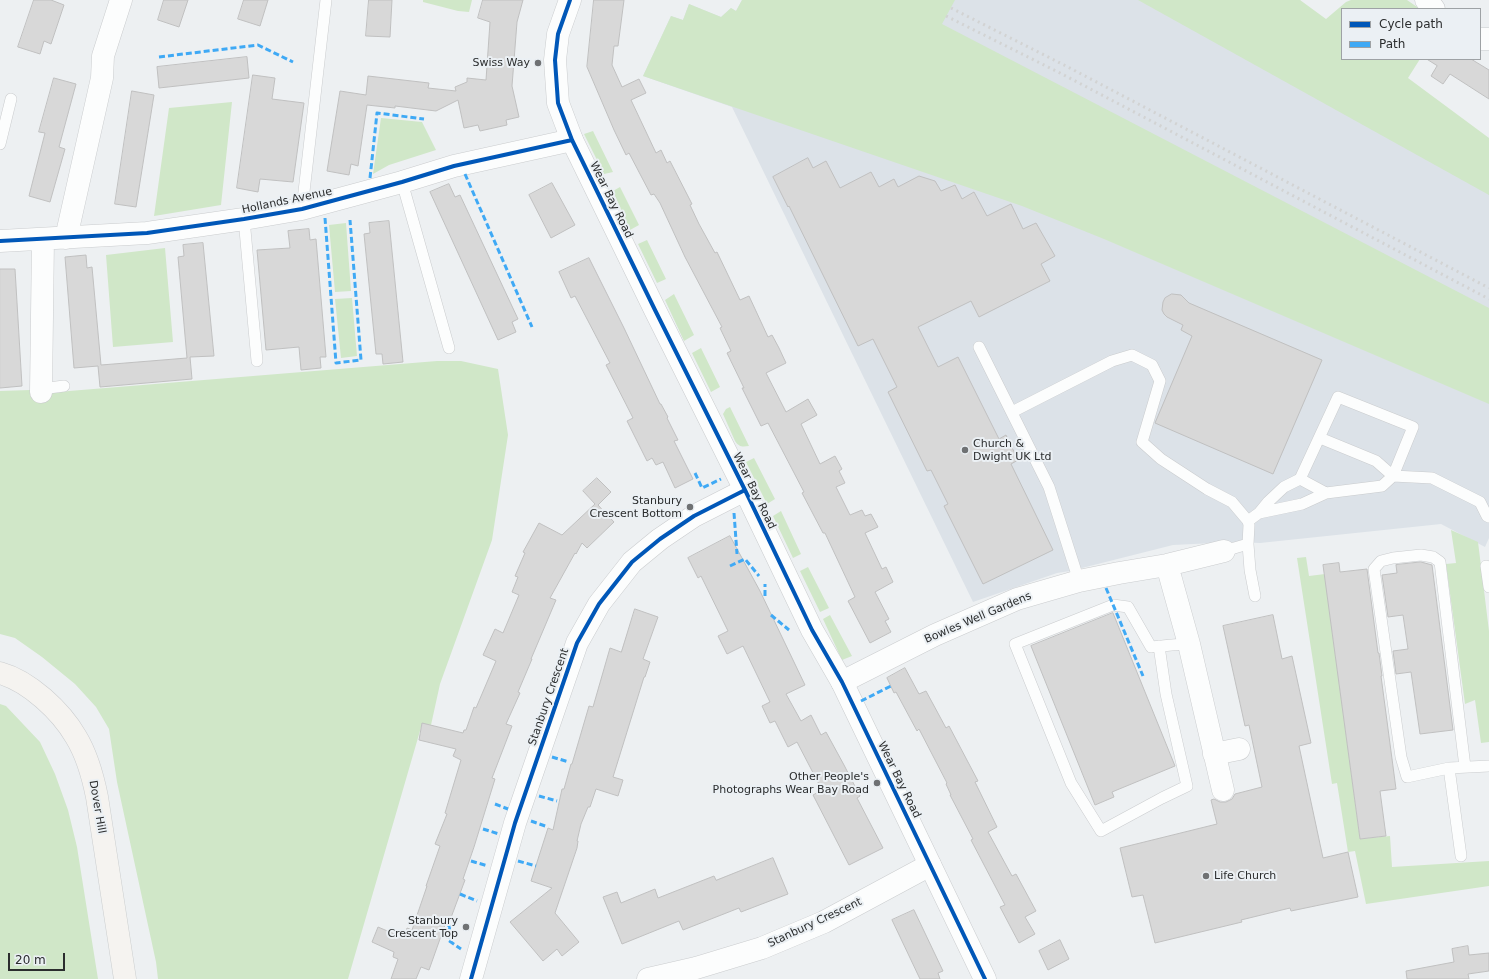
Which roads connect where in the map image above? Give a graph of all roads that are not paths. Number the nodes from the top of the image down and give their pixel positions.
1 (121, 0) edge
2 (326, 0) edge
3 (570, 0) edge
4 (1426, 0) edge
5 (1433, 8) edge
6 (11, 99) dead end
7 (572, 140) junction
8 (0, 144) edge
9 (402, 182) junction
10 (302, 209) junction
11 (244, 219) junction
12 (66, 238) junction
13 (43, 239) junction
14 (0, 241) edge
15 (448, 348) dead end
16 (979, 348) dead end
17 (257, 360) dead end
18 (64, 386) dead end
19 (42, 391) joint
20 (1012, 412) junction
21 (1320, 438) junction
22 (1393, 476) junction
23 (1300, 479) junction
24 (745, 490) junction
25 (1326, 493) junction
26 (1259, 513) junction
27 (1489, 517) edge
28 (1248, 521) junction
29 (1248, 544) junction
30 (1224, 551) joint
31 (1167, 565) junction
32 (1489, 567) edge
33 (1079, 581) junction
34 (1489, 587) edge
35 (1255, 596) dead end
36 (1189, 644) junction
37 (1159, 646) junction
38 (0, 673) edge
39 (842, 682) junction
40 (1239, 749) dead end
41 (1214, 754) junction
42 (1489, 766) edge
43 (1465, 767) junction
44 (1449, 768) junction
45 (1222, 790) dead end
46 (1461, 856) dead end
47 (930, 865) junction
48 (125, 979) edge
49 (471, 979) edge
50 (648, 979) edge
51 (984, 979) edge

1 - 12 street
2 - 10 lane, Hollands Avenue
3 - 7 street, Wear Bay Road
4 - 5 street
6 - 8 lane
7 - 9 street, Hollands Avenue
7 - 24 street, Wear Bay Road
9 - 10 street, Hollands Avenue
9 - 15 lane
10 - 11 street, Hollands Avenue
11 - 12 street, Hollands Avenue
11 - 17 lane
12 - 13 street, Hollands Avenue
13 - 14 street, Hollands Avenue
13 - 19 street
16 - 20 lane
18 - 19 lane
20 - 28 lane
20 - 33 lane
21 - 22 lane
21 - 22 lane
21 - 23 lane
22 - 25 lane
22 - 27 lane
23 - 25 lane
23 - 26 lane
24 - 39 street, Wear Bay Road
24 - 49 street, Stanbury Crescent
25 - 26 lane
26 - 28 lane
28 - 29 lane
29 - 30 lane
29 - 35 lane
30 - 31 street, Bowles Well Gardens
31 - 33 street, Bowles Well Gardens
31 - 36 street
32 - 34 lane
33 - 39 street, Bowles Well Gardens
36 - 37 lane
36 - 41 street
37 - 37 lane
38 - 48 main road, Dover Hill
39 - 47 street, Wear Bay Road
40 - 41 street
41 - 45 street
42 - 43 lane
43 - 44 lane
43 - 44 lane
44 - 46 lane
47 - 50 street, Stanbury Crescent
47 - 51 street, Wear Bay Road

